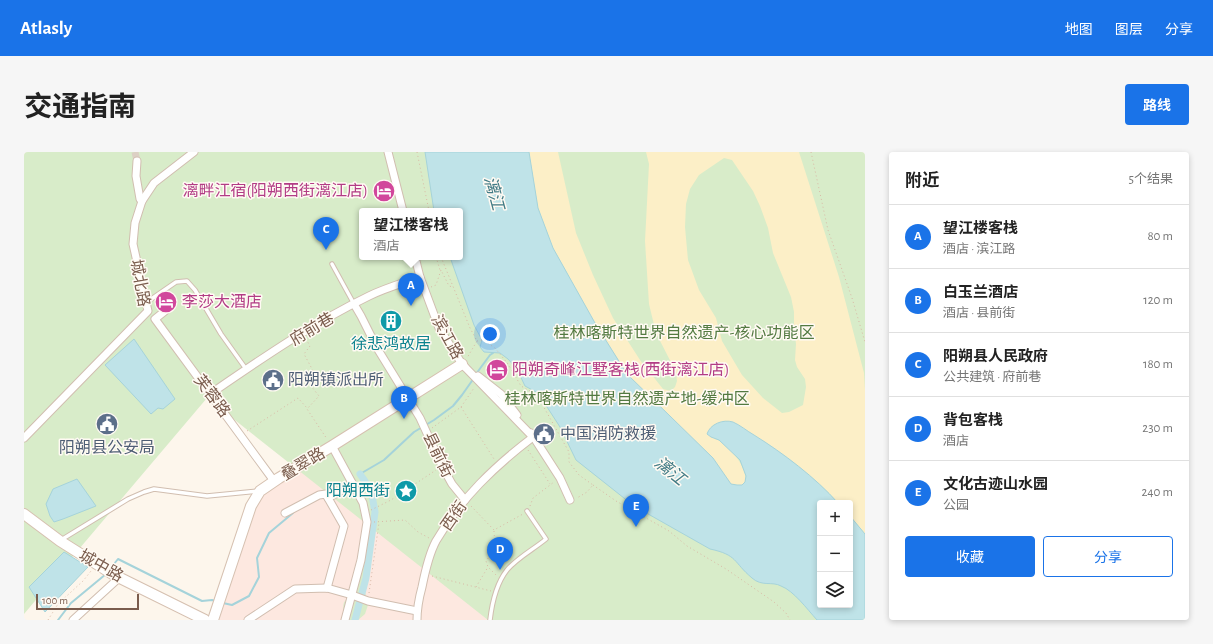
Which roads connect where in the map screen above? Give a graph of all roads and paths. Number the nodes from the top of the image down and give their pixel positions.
1 (194, 152) edge
2 (388, 152) edge
3 (417, 152) edge
4 (811, 152) edge
5 (136, 161) tunnel mouth
6 (142, 202) junction
7 (402, 208) edge
8 (428, 208) edge
9 (416, 260) edge
10 (437, 260) edge
11 (442, 260) edge
12 (332, 264) dead end
13 (441, 270) junction
14 (420, 277) junction
15 (454, 287) junction
16 (424, 289) junction
17 (147, 302) junction
18 (354, 304) junction
19 (148, 311) junction
20 (165, 311) dead end
21 (157, 323) junction
22 (302, 334) junction
23 (477, 342) junction
24 (865, 342) edge
25 (472, 350) dead end
26 (462, 364) junction
27 (246, 370) junction
28 (480, 377) junction
29 (210, 394) junction
30 (408, 398) junction
31 (461, 407) junction
32 (307, 409) junction
33 (426, 432) junction
34 (240, 435) junction
35 (533, 437) junction
36 (24, 438) edge
37 (524, 444) junction
38 (332, 446) junction
39 (498, 464) junction
40 (442, 466) junction
41 (560, 478) junction
42 (274, 481) junction
43 (352, 483) junction
44 (551, 484) junction
45 (593, 485) junction
46 (260, 491) junction
47 (328, 498) junction
48 (465, 500) junction
49 (570, 500) joint
50 (379, 506) dead end
51 (526, 511) junction
52 (285, 513) dead end
53 (24, 514) edge
54 (494, 530) junction
55 (60, 541) junction
56 (436, 541) junction
57 (96, 564) junction
58 (488, 567) junction
59 (425, 573) junction
60 (117, 576) junction
61 (501, 580) junction
62 (327, 588) junction
63 (476, 588) junction
64 (495, 592) junction
65 (352, 595) junction
66 (368, 601) junction
67 (417, 611) junction
68 (48, 620) edge
69 (73, 620) edge
70 (205, 620) edge
71 (213, 620) edge
72 (248, 620) edge
73 (345, 620) edge
74 (417, 620) edge
75 (490, 620) edge
76 (790, 620) edge

1 - 6 street, 城北路
2 - 7 street
3 - 8 path
4 - 24 path
5 - 6 street
6 - 17 street, 城北路
9 - 14 street, 滨江路
10 - 13 path
11 - 15 path
12 - 18 lane
13 - 15 path
13 - 16 path
14 - 16 street, 滨江路
14 - 18 street, 府前巷
15 - 23 path
16 - 26 street, 滨江路
17 - 19 street, 城北路
17 - 27 lane
18 - 22 street, 府前巷
18 - 30 street, 县前街
19 - 21 street, 芙蓉路
19 - 36 street, 城北路
20 - 21 street
21 - 29 street, 芙蓉路
21 - 42 street
22 - 27 street, 府前巷
22 - 32 path
23 - 25 path
23 - 45 path
26 - 28 street, 滨江路
26 - 30 street, 叠翠路
26 - 35 street
26 - 42 street
27 - 29 street, 府前巷
28 - 31 path
28 - 35 street, 滨江路
29 - 34 street, 芙蓉路
30 - 33 street, 县前街
30 - 38 street, 叠翠路
31 - 33 path
31 - 39 path
32 - 34 path
32 - 38 path
33 - 40 street, 县前街
34 - 42 street, 芙蓉路
35 - 37 street, 西街
35 - 41 street, 滨江路
37 - 39 street, 西街
37 - 44 path
38 - 42 street, 叠翠路
38 - 43 street
39 - 48 street, 西街
40 - 48 street, 县前街
40 - 50 path
41 - 44 path
41 - 49 street, 滨江路
42 - 46 street, 叠翠路
43 - 47 street
43 - 65 street
44 - 51 path
45 - 49 path
45 - 76 path
46 - 55 lane
46 - 71 street, 叠翠路
47 - 52 street
47 - 62 street
48 - 54 path
48 - 56 street, 西街
51 - 54 path
51 - 61 lane
53 - 55 street, 城中路
54 - 58 path
55 - 57 street, 城中路
56 - 59 street, 西街
56 - 66 path
57 - 60 street, 城中路
57 - 68 path
58 - 61 path
58 - 63 path
59 - 63 path
59 - 67 street, 西街
60 - 69 street
60 - 70 street, 城中路
61 - 64 lane
62 - 65 street
62 - 72 street
63 - 64 path
64 - 75 lane
65 - 66 street
65 - 73 street
66 - 67 street
67 - 74 street, 西街

